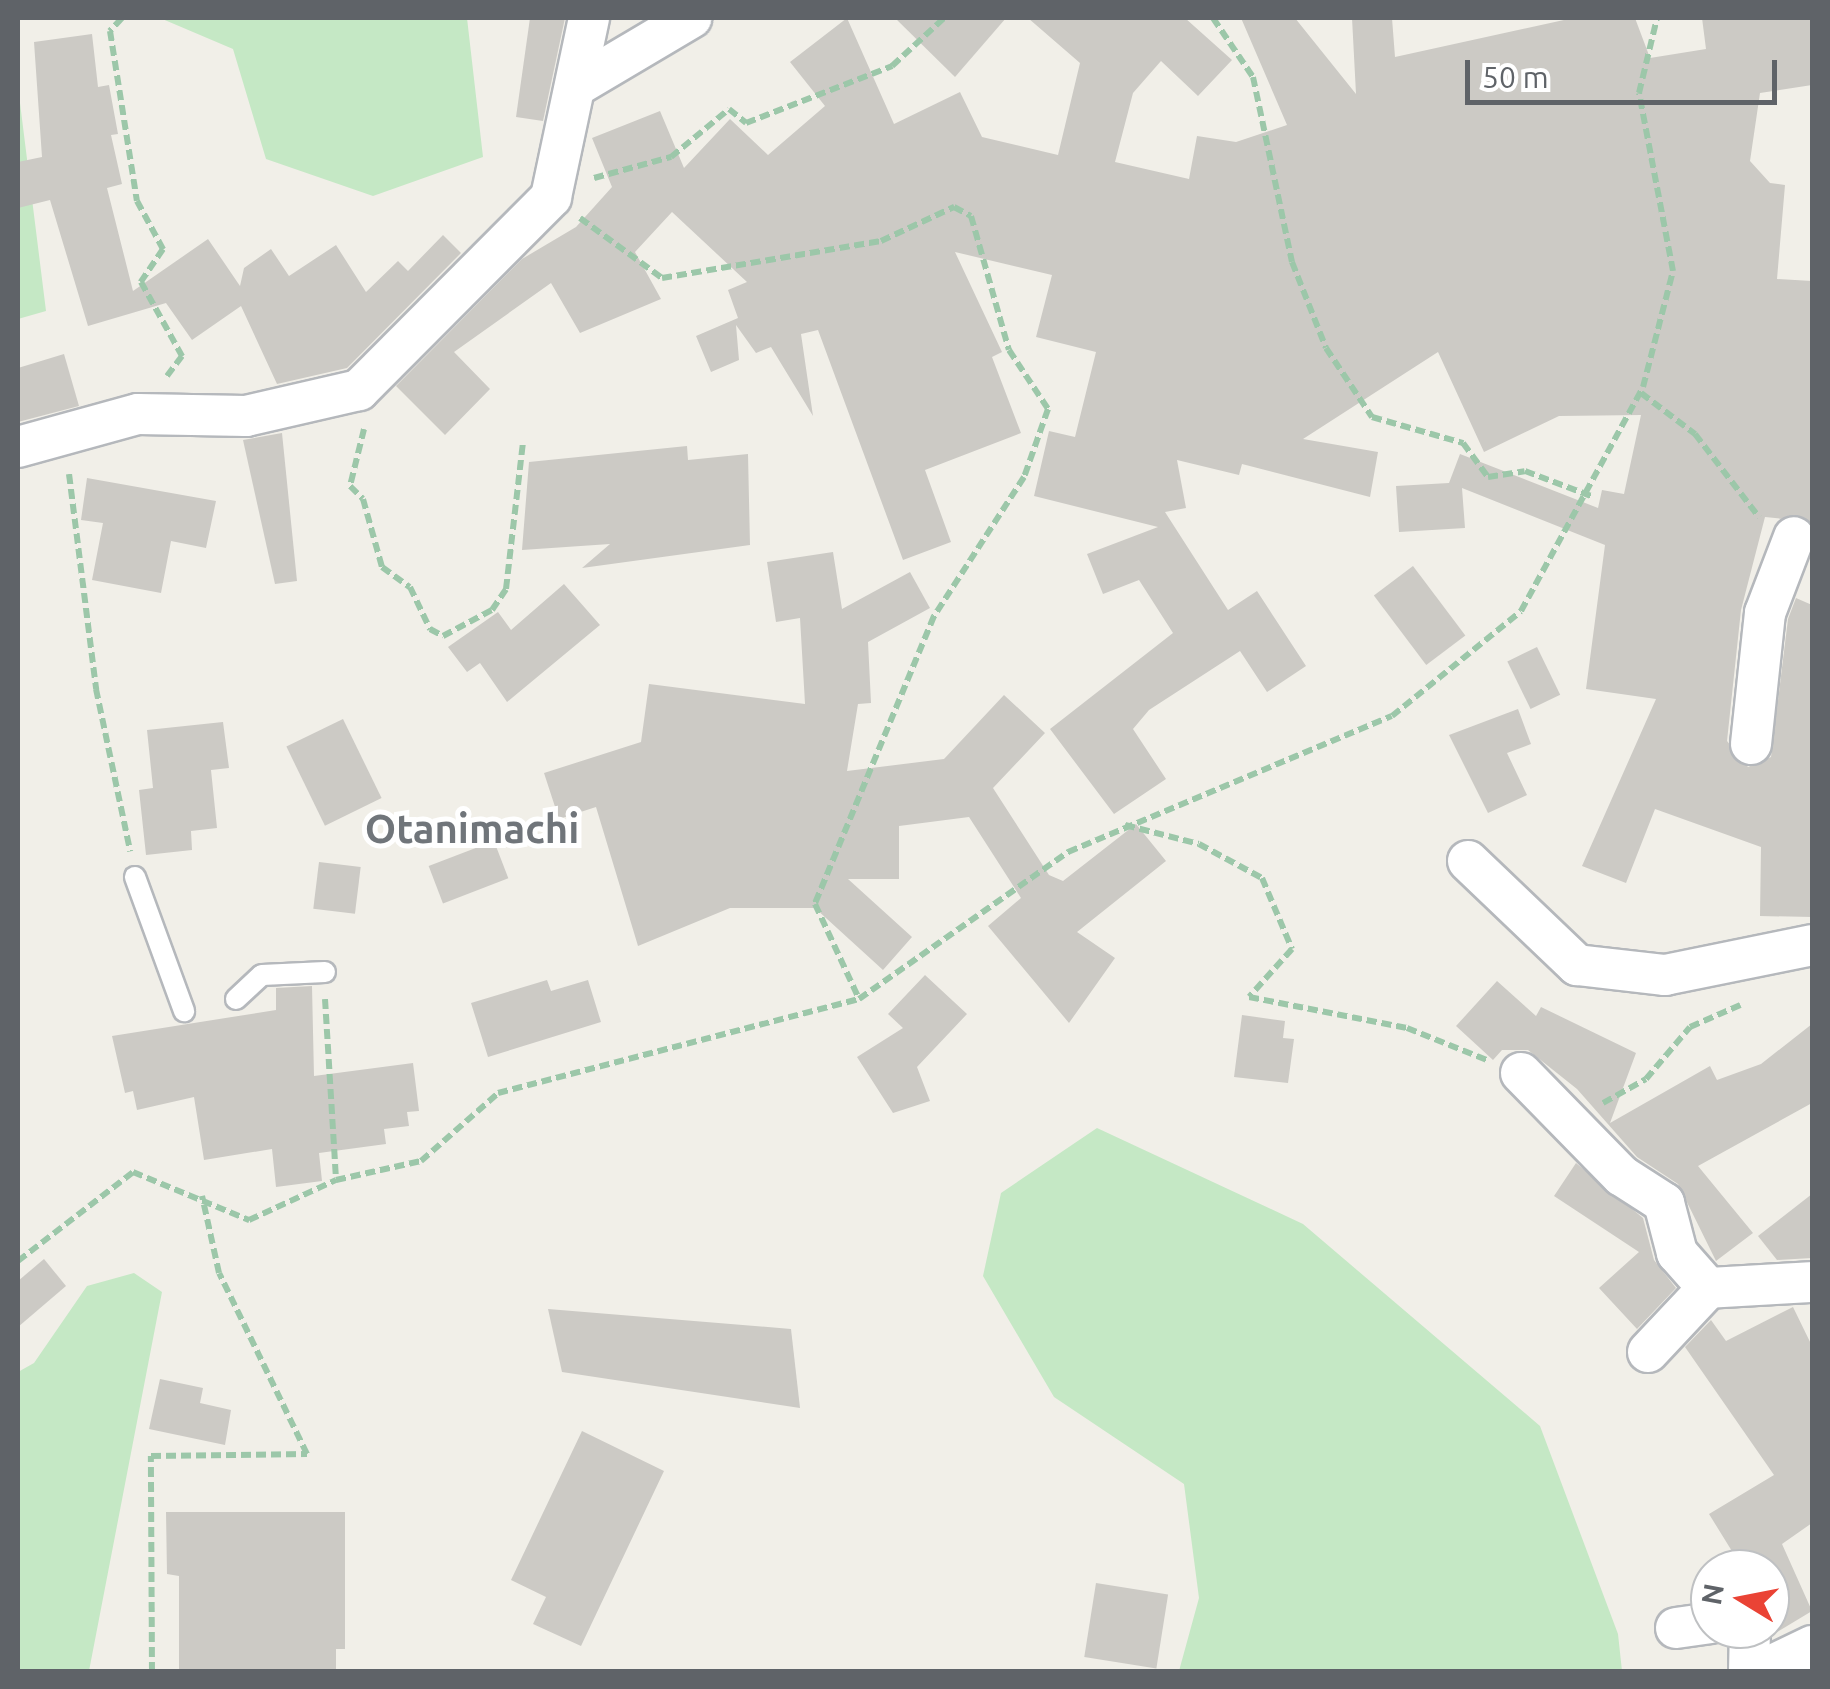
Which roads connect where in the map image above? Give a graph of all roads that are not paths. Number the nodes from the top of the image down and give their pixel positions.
1 (589, 18) edge
2 (691, 18) edge
3 (576, 86) junction
4 (18, 447) edge
5 (1794, 537) road end
6 (1751, 744) dead end
7 (1468, 862) dead end
8 (135, 877) road end
9 (1812, 945) edge
10 (325, 972) road end
11 (236, 999) dead end
12 (184, 1011) dead end
13 (1520, 1073) dead end
14 (1812, 1282) edge
15 (1708, 1288) junction
16 (1648, 1352) dead end
17 (1812, 1646) edge
18 (1758, 1672) edge

1 - 3 street
2 - 3 street
3 - 4 street
5 - 6 street
7 - 9 street
8 - 12 lane
10 - 11 lane
13 - 15 street
14 - 15 street
15 - 16 street
17 - 18 street

